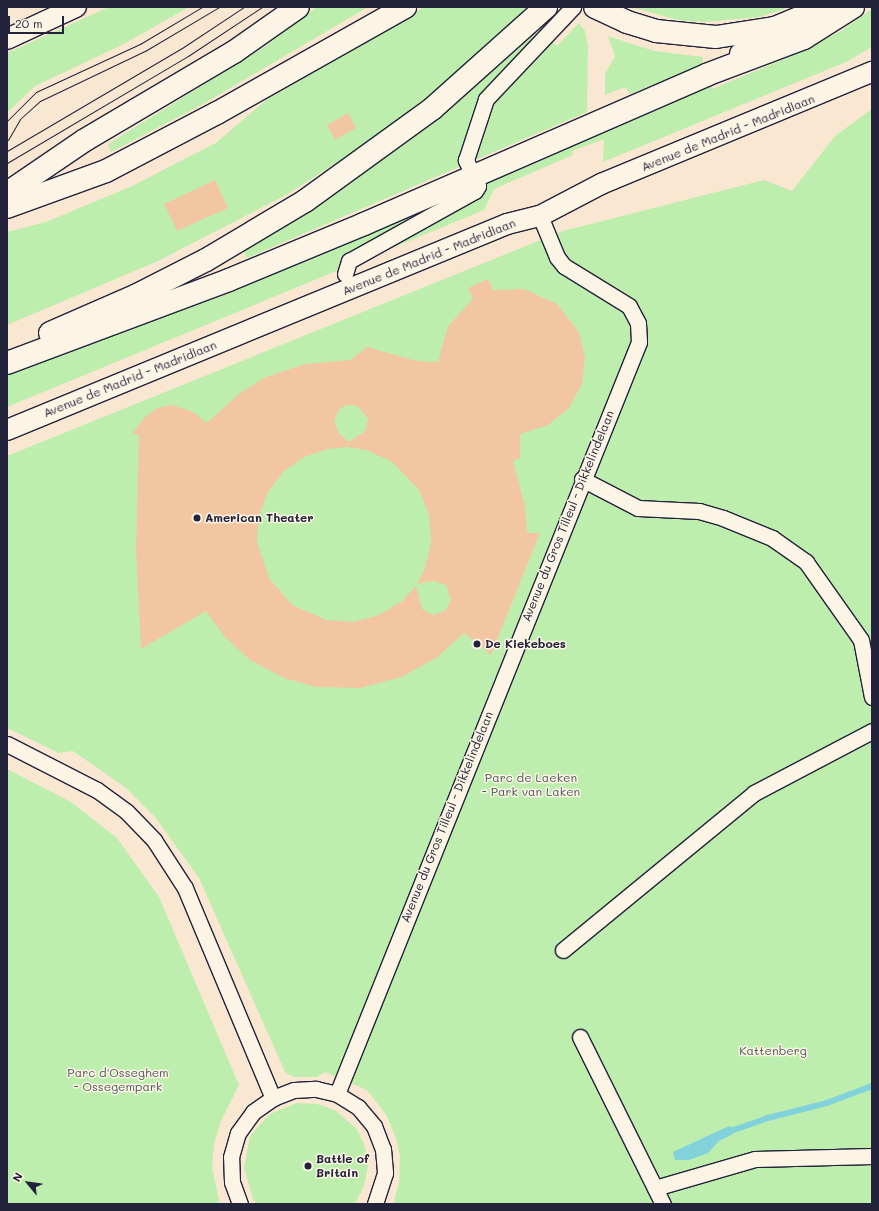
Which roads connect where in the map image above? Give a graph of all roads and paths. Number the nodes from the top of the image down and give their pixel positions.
1 (76, 7) edge
2 (298, 7) edge
3 (405, 7) edge
4 (573, 7) edge
5 (596, 7) edge
6 (824, 7) edge
7 (853, 7) edge
8 (541, 21) edge
9 (775, 28) junction
10 (7, 39) edge
11 (872, 72) edge
12 (706, 75) junction
13 (473, 175) junction
14 (7, 192) edge
15 (7, 207) edge
16 (540, 216) junction
17 (346, 274) dead end
18 (7, 350) edge
19 (7, 363) edge
20 (7, 430) edge
21 (582, 480) junction
22 (872, 697) edge
23 (872, 731) edge
24 (7, 744) edge
25 (563, 950) dead end
26 (580, 1037) dead end
27 (337, 1094) junction
28 (273, 1098) junction
29 (872, 1156) edge
30 (656, 1188) junction
31 (240, 1204) edge
32 (375, 1204) edge
33 (663, 1204) edge

1 - 10 street
2 - 14 main road
3 - 15 main road
4 - 8 street
5 - 9 main road
6 - 9 main road
7 - 12 main road
8 - 13 street
8 - 18 main road
9 - 12 main road
11 - 16 street, Avenue de Madrid - Madridlaan
12 - 13 main road
13 - 17 street
13 - 19 main road
16 - 20 street, Avenue de Madrid - Madridlaan
16 - 21 street, Avenue du Gros Tilleul - Dikkelindelaan
21 - 22 street
21 - 27 street, Avenue du Gros Tilleul - Dikkelindelaan
23 - 25 street
24 - 28 street
26 - 30 street
27 - 28 street
27 - 32 street
28 - 31 street
29 - 30 street
30 - 33 street

